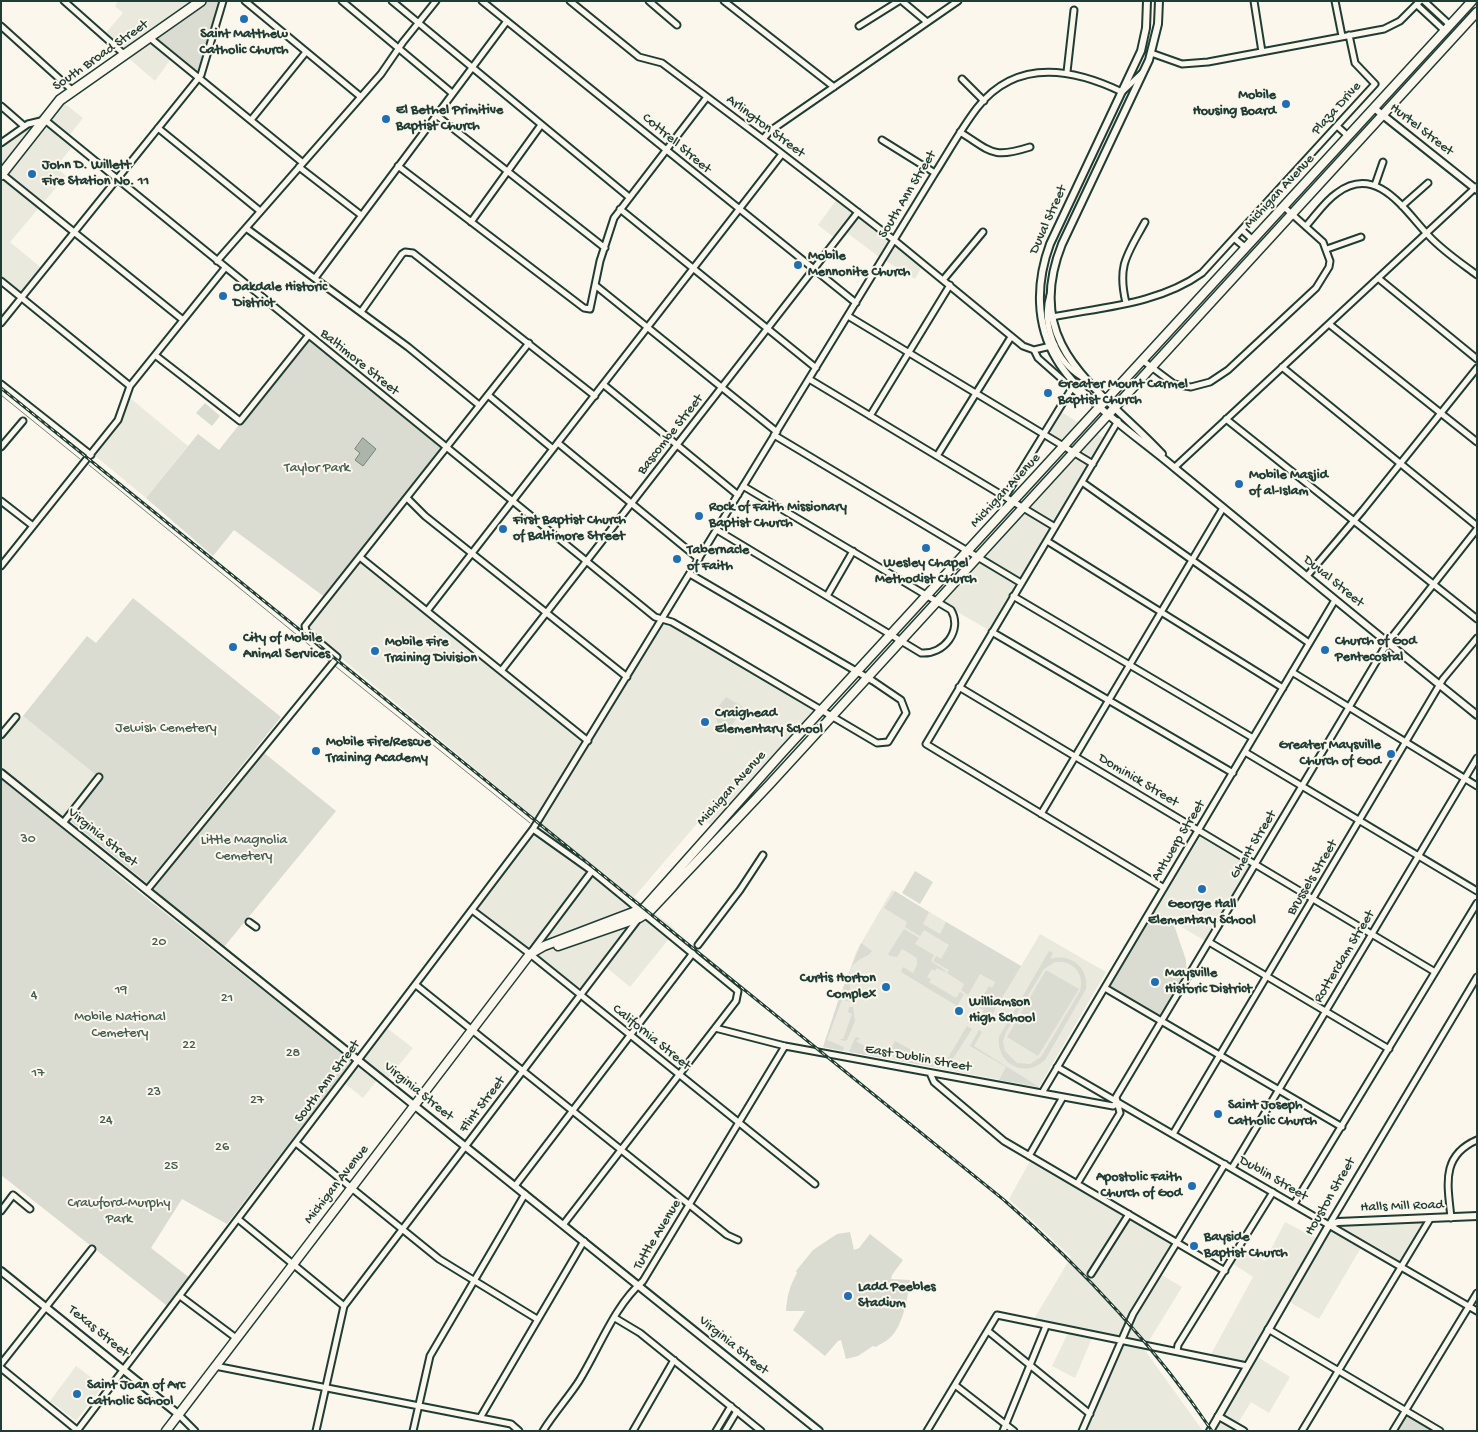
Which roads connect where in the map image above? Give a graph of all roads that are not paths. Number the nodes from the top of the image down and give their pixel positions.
1 (64, 1) edge
2 (201, 1) edge
3 (223, 1) edge
4 (245, 1) edge
5 (342, 1) edge
6 (392, 1) edge
7 (436, 1) edge
8 (482, 1) edge
9 (570, 1) edge
10 (649, 1) edge
11 (724, 1) edge
12 (901, 1) edge
13 (958, 1) edge
14 (1147, 1) edge
15 (1159, 1) edge
16 (1254, 1) edge
17 (1335, 1) edge
18 (1424, 1) edge
19 (1472, 1) edge
20 (1418, 3) edge
21 (1074, 10) dead end
22 (1477, 12) edge
23 (507, 21) junction
24 (927, 22) junction
25 (418, 23) junction
26 (676, 25) dead end
27 (1, 26) edge
28 (859, 26) dead end
29 (1447, 28) junction
30 (1350, 35) junction
31 (1342, 36) junction
32 (150, 38) junction
33 (399, 49) junction
34 (306, 52) junction
35 (1262, 52) junction
36 (1151, 53) junction
37 (125, 55) junction
38 (472, 67) junction
39 (1144, 71) junction
40 (1067, 72) junction
41 (200, 77) junction
42 (962, 79) dead end
43 (834, 88) junction
44 (73, 91) junction
45 (1122, 92) junction
46 (452, 93) junction
47 (361, 97) junction
48 (707, 97) junction
49 (984, 101) junction
50 (1, 106) edge
51 (1374, 108) junction
52 (436, 115) junction
53 (1382, 115) junction
54 (45, 120) junction
55 (251, 120) junction
56 (541, 124) junction
57 (24, 126) junction
58 (1337, 126) junction
59 (158, 128) junction
60 (960, 132) junction
61 (1348, 136) junction
62 (763, 139) junction
63 (882, 140) dead end
64 (1, 143) edge
65 (1030, 147) dead end
66 (665, 150) junction
67 (782, 154) junction
68 (303, 162) junction
69 (1383, 162) dead end
70 (398, 166) junction
71 (299, 167) junction
72 (507, 171) junction
73 (935, 172) junction
74 (1, 174) edge
75 (117, 179) junction
76 (1428, 182) dead end
77 (1375, 185) junction
78 (1476, 188) edge
79 (629, 197) junction
80 (1402, 206) junction
81 (1284, 207) junction
82 (620, 209) junction
83 (738, 210) junction
84 (260, 211) junction
85 (858, 212) junction
86 (1292, 214) junction
87 (362, 215) junction
88 (471, 222) junction
89 (1145, 222) dead end
90 (1306, 226) junction
91 (246, 228) junction
92 (1242, 230) junction
93 (74, 232) junction
94 (983, 232) dead end
95 (1427, 233) junction
96 (1361, 237) dead end
97 (1235, 239) junction
98 (894, 240) junction
99 (1253, 240) junction
100 (605, 248) junction
101 (1246, 248) junction
102 (1326, 249) junction
103 (216, 261) junction
104 (225, 268) junction
105 (693, 268) junction
106 (813, 270) junction
107 (1477, 275) edge
108 (315, 278) junction
109 (1378, 278) junction
110 (943, 280) junction
111 (1, 281) edge
112 (595, 285) junction
113 (950, 285) junction
114 (1050, 295) junction
115 (22, 298) junction
116 (856, 303) junction
117 (1126, 303) junction
118 (361, 312) junction
119 (848, 316) junction
120 (1052, 318) junction
121 (184, 320) junction
122 (1, 323) edge
123 (1329, 324) junction
124 (648, 328) junction
125 (767, 329) junction
126 (308, 336) junction
127 (1011, 337) junction
128 (529, 343) junction
129 (1052, 346) junction
130 (1034, 350) junction
131 (908, 353) junction
132 (155, 355) junction
133 (1477, 359) edge
134 (1142, 360) junction
135 (1150, 367) junction
136 (816, 368) junction
137 (1282, 368) junction
138 (1477, 368) edge
139 (1082, 376) junction
140 (809, 379) junction
141 (1, 384) edge
142 (604, 385) junction
143 (130, 386) junction
144 (722, 387) junction
145 (1072, 388) junction
146 (976, 394) junction
147 (488, 395) junction
148 (1087, 395) junction
149 (595, 396) junction
150 (1106, 399) junction
151 (480, 406) junction
152 (1100, 406) junction
153 (1114, 406) junction
154 (1108, 413) junction
155 (1441, 413) junction
156 (870, 416) junction
157 (1226, 419) junction
158 (23, 420) dead end
159 (1118, 421) junction
160 (776, 434) junction
161 (1044, 434) junction
162 (1477, 442) edge
163 (558, 443) junction
164 (677, 445) junction
165 (1064, 446) junction
166 (1, 447) edge
167 (447, 447) junction
168 (554, 450) junction
169 (1073, 452) junction
170 (91, 455) junction
171 (937, 456) junction
172 (1093, 464) junction
173 (1399, 464) junction
174 (1046, 466) junction
175 (1175, 468) junction
176 (1053, 474) junction
177 (1082, 482) junction
178 (743, 486) junction
179 (738, 495) junction
180 (1005, 497) junction
181 (407, 498) junction
182 (1, 501) edge
183 (513, 501) junction
184 (1012, 502) junction
185 (631, 504) junction
186 (1022, 507) junction
187 (1223, 508) junction
188 (1354, 521) junction
189 (32, 526) junction
190 (1055, 527) junction
191 (1477, 527) edge
192 (717, 530) junction
193 (1047, 541) junction
194 (853, 551) junction
195 (967, 551) junction
196 (474, 553) junction
197 (977, 557) junction
198 (361, 558) junction
199 (699, 559) junction
200 (1192, 560) junction
201 (587, 562) junction
202 (1, 566) edge
203 (690, 574) junction
204 (1307, 576) junction
205 (1021, 583) junction
206 (1432, 584) junction
207 (927, 595) junction
208 (827, 596) junction
209 (1013, 596) junction
210 (937, 600) junction
211 (1335, 600) junction
212 (427, 611) junction
213 (548, 613) junction
214 (1161, 613) junction
215 (1477, 619) edge
216 (662, 620) junction
217 (992, 632) junction
218 (891, 634) junction
219 (1477, 638) edge
220 (900, 640) junction
221 (1388, 642) junction
222 (1309, 644) junction
223 (1130, 666) junction
224 (500, 671) junction
225 (1292, 672) junction
226 (857, 673) junction
227 (627, 677) junction
228 (866, 678) junction
229 (1441, 686) junction
230 (959, 687) junction
231 (1283, 688) junction
232 (1110, 700) junction
233 (1350, 708) junction
234 (822, 711) junction
235 (1477, 715) edge
236 (831, 716) junction
237 (16, 717) dead end
238 (1, 735) edge
239 (1253, 738) junction
240 (588, 741) junction
241 (1407, 743) junction
242 (1245, 752) junction
243 (1076, 757) junction
244 (1477, 758) edge
245 (1, 773) edge
246 (1233, 773) junction
247 (99, 777) dead end
248 (1464, 778) junction
249 (1477, 786) edge
250 (1302, 787) junction
251 (1041, 814) junction
252 (63, 822) junction
253 (1360, 822) junction
254 (533, 829) junction
255 (1198, 830) junction
256 (763, 855) dead end
257 (1418, 857) junction
258 (1256, 864) junction
259 (592, 871) junction
260 (1164, 888) junction
261 (147, 890) junction
262 (1477, 891) edge
263 (1314, 899) junction
264 (1477, 903) edge
265 (472, 910) junction
266 (641, 914) junction
267 (249, 922) dead end
268 (256, 927) dead end
269 (546, 932) junction
270 (1372, 934) junction
271 (553, 942) junction
272 (1209, 942) junction
273 (698, 945) dead end
274 (693, 953) junction
275 (530, 954) junction
276 (1435, 972) junction
277 (1267, 977) junction
278 (1477, 977) edge
279 (416, 985) junction
280 (1105, 988) junction
281 (581, 996) junction
282 (1325, 1011) junction
283 (1162, 1022) junction
284 (714, 1028) junction
285 (472, 1030) junction
286 (630, 1035) junction
287 (785, 1046) junction
288 (1389, 1049) junction
289 (1220, 1055) junction
290 (358, 1060) junction
291 (1056, 1067) junction
292 (523, 1071) junction
293 (930, 1073) junction
294 (679, 1075) junction
295 (1279, 1090) junction
296 (1042, 1093) junction
297 (1063, 1097) junction
298 (1118, 1103) junction
299 (414, 1105) junction
300 (572, 1111) junction
301 (738, 1123) junction
302 (1342, 1127) junction
303 (1173, 1134) junction
304 (1477, 1140) edge
305 (296, 1143) junction
306 (466, 1146) junction
307 (621, 1150) junction
308 (1029, 1156) junction
309 (1225, 1164) junction
310 (1232, 1168) junction
311 (815, 1184) dead end
312 (1077, 1184) junction
313 (515, 1186) junction
314 (350, 1188) junction
315 (1273, 1192) junction
316 (525, 1194) junction
317 (1294, 1204) junction
318 (689, 1205) junction
319 (30, 1208) dead end
320 (1, 1211) edge
321 (1129, 1214) junction
322 (1477, 1216) edge
323 (1451, 1218) junction
324 (238, 1219) junction
325 (1430, 1219) junction
326 (563, 1225) junction
327 (1329, 1225) junction
328 (402, 1230) junction
329 (738, 1240) dead end
330 (584, 1241) junction
331 (1176, 1242) junction
332 (92, 1249) dead end
333 (294, 1263) junction
334 (1402, 1267) junction
335 (1, 1271) edge
336 (1225, 1271) junction
337 (1090, 1274) dead end
338 (474, 1281) junction
339 (638, 1286) junction
340 (1477, 1293) edge
341 (180, 1296) junction
342 (344, 1306) junction
343 (1469, 1306) junction
344 (47, 1307) junction
345 (1477, 1311) edge
346 (615, 1318) junction
347 (537, 1319) junction
348 (1046, 1326) junction
349 (1268, 1329) junction
350 (988, 1331) junction
351 (236, 1338) junction
352 (1122, 1340) junction
353 (1177, 1351) junction
354 (674, 1360) junction
355 (1, 1364) edge
356 (214, 1366) junction
357 (1029, 1366) junction
358 (1247, 1366) junction
359 (1, 1368) edge
360 (124, 1370) junction
361 (1338, 1371) junction
362 (956, 1385) junction
363 (325, 1388) junction
364 (418, 1406) junction
365 (731, 1406) junction
366 (737, 1411) junction
367 (1406, 1411) junction
368 (178, 1414) junction
369 (1090, 1414) junction
370 (1218, 1416) junction
371 (480, 1418) junction
372 (1006, 1424) junction
373 (77, 1430) edge
374 (166, 1431) edge
375 (195, 1431) edge
376 (316, 1431) edge
377 (413, 1431) edge
378 (519, 1431) edge
379 (543, 1431) edge
380 (633, 1431) edge
381 (716, 1431) edge
382 (725, 1431) edge
383 (761, 1431) edge
384 (819, 1431) edge
385 (927, 1431) edge
386 (1003, 1431) edge
387 (1014, 1431) edge
388 (1082, 1431) edge
389 (1210, 1431) edge
390 (1244, 1431) edge
391 (1302, 1431) edge
392 (1393, 1431) edge
393 (1440, 1431) edge

1 - 37 street
2 - 32 main road, South Broad Street
3 - 41 street
4 - 34 street
5 - 33 street
6 - 25 street
7 - 25 street
8 - 23 street, Cottrell Street
9 - 48 street, Arlington Street
10 - 26 street
11 - 43 street
12 - 24 street
12 - 28 street
13 - 24 street
14 - 45 street, Duval Street
15 - 36 street, Duval Street
16 - 35 street
17 - 31 street
18 - 29 street
19 - 29 main road, Michigan Avenue
20 - 29 street
20 - 30 street
21 - 40 street
22 - 53 main road, Michigan Avenue
23 - 38 street
23 - 66 street, Cottrell Street
24 - 43 street
25 - 33 street
25 - 38 street
27 - 44 street
29 - 51 main road, Michigan Avenue
30 - 31 street
30 - 58 street, Plaza Drive
31 - 35 street
32 - 37 main road, South Broad Street
32 - 41 street
33 - 46 street
33 - 47 street
34 - 47 street
34 - 55 street
35 - 36 street
36 - 39 street, Duval Street
37 - 44 main road, South Broad Street
38 - 46 street
38 - 56 street
39 - 45 street
39 - 114 street, Duval Street
40 - 45 street, South Ann Street
40 - 49 street, South Ann Street
41 - 55 street
41 - 59 street
42 - 49 street
43 - 62 street
44 - 54 main road, South Broad Street
45 - 129 street, Duval Street
46 - 52 street
47 - 68 street
48 - 62 street, Arlington Street
48 - 66 street
49 - 60 street, South Ann Street
50 - 57 street
51 - 53 street, Hurtel Street
51 - 61 main road, Michigan Avenue
52 - 70 street
52 - 72 street
53 - 78 street, Hurtel Street
53 - 86 main road, Michigan Avenue
54 - 57 street
54 - 74 main road, South Broad Street
54 - 75 street, Baltimore Street
55 - 68 street
56 - 72 street
56 - 79 street
57 - 64 street
58 - 61 street
58 - 92 street, Plaza Drive
59 - 75 street
59 - 84 street
60 - 65 street
60 - 73 street, South Ann Street
61 - 81 main road, Michigan Avenue
62 - 67 street, Arlington Street
63 - 73 street
66 - 79 street
66 - 83 street, Cottrell Street
67 - 83 street
67 - 85 street, Arlington Street
68 - 71 street
69 - 77 street
70 - 87 street
70 - 88 street
71 - 84 street
71 - 87 street
72 - 88 street
72 - 100 street
73 - 98 street, South Ann Street
74 - 93 street
75 - 93 street
75 - 103 street, Baltimore Street
76 - 80 street
77 - 80 street
77 - 90 street
78 - 95 street
79 - 82 street
80 - 95 street
81 - 86 street
81 - 99 main road, Michigan Avenue
82 - 100 street
82 - 105 street
83 - 105 street
83 - 106 street, Cottrell Street
84 - 91 street
85 - 98 street, Arlington Street
85 - 106 street, Bascombe Street
86 - 90 street
86 - 135 main road, Michigan Avenue
87 - 108 street
88 - 112 street
89 - 117 street
90 - 102 street
91 - 103 street
91 - 108 street
92 - 97 street, Plaza Drive
92 - 99 street
93 - 115 street
93 - 121 street
94 - 110 street
95 - 107 street
95 - 109 street
96 - 102 street
97 - 101 street
97 - 117 street, Plaza Drive
98 - 110 street, Arlington Street
98 - 116 street, South Ann Street
99 - 101 main road, Michigan Avenue
100 - 112 street
101 - 134 main road, Michigan Avenue
102 - 135 street
103 - 104 street, Baltimore Street
104 - 121 street
104 - 126 street, Baltimore Street
105 - 124 street
105 - 125 street
106 - 116 street, Cottrell Street
106 - 125 street, Bascombe Street
108 - 118 street
109 - 123 street
109 - 133 street
110 - 113 street, Arlington Street
111 - 115 street
112 - 124 street
113 - 127 street
113 - 131 street
114 - 120 street, Duval Street
114 - 129 street
115 - 122 street
115 - 143 street
116 - 119 street, South Ann Street
117 - 120 street, Plaza Drive
118 - 128 street
118 - 151 street
119 - 131 street
119 - 136 street, South Ann Street
120 - 139 street, Duval Street
121 - 132 street
123 - 137 street
123 - 155 street
124 - 142 street
124 - 144 street
125 - 136 street
125 - 144 street, Bascombe Street
126 - 132 street
126 - 167 street, Baltimore Street
127 - 130 street
127 - 146 street
128 - 147 street
128 - 149 street
129 - 130 street
129 - 139 street
129 - 148 street, Duval Street
130 - 145 street
131 - 146 street
131 - 156 street
132 - 143 street
134 - 135 street
134 - 150 main road, Michigan Avenue
135 - 153 main road, Michigan Avenue
136 - 140 street, South Ann Street
137 - 157 street
137 - 173 street
138 - 155 street
139 - 150 street, Duval Street
140 - 156 street
140 - 160 street, South Ann Street
141 - 170 street
142 - 149 street
142 - 164 street
143 - 170 street
144 - 160 street
144 - 164 street, Bascombe Street
145 - 148 street
145 - 161 street
146 - 161 street
146 - 171 street
147 - 151 street
147 - 168 street
148 - 152 street, Duval Street
149 - 163 street
150 - 152 main road, Michigan Avenue
150 - 153 street, Duval Street
151 - 167 street
152 - 154 street, Duval Street
152 - 165 main road, Michigan Avenue
153 - 154 main road, Michigan Avenue
153 - 175 street, Duval Street
154 - 159 street, Duval Street
154 - 169 main road, Michigan Avenue
155 - 162 street
155 - 173 street
156 - 171 street
157 - 175 street
157 - 188 street
158 - 166 street
159 - 172 street
159 - 175 street, Duval Street
160 - 178 street, South Ann Street
160 - 195 street
161 - 165 street
161 - 180 street
163 - 168 street
163 - 185 street
164 - 179 street
164 - 185 street, Bascombe Street
165 - 169 street
165 - 174 main road, Michigan Avenue
167 - 181 street
167 - 183 street, Baltimore Street
168 - 183 street
169 - 172 street
169 - 176 main road, Michigan Avenue
170 - 189 street
171 - 180 street
172 - 177 street
173 - 188 street
173 - 191 street
174 - 176 main road
174 - 184 main road, Michigan Avenue
175 - 187 street, Duval Street
176 - 186 main road, Michigan Avenue
177 - 190 street
177 - 200 street
178 - 179 street, South Ann Street
178 - 194 street
179 - 192 street, South Ann Street
180 - 184 street
181 - 196 street
181 - 198 street
182 - 189 street
183 - 196 street
183 - 201 street, Baltimore Street
184 - 186 street
184 - 195 main road, Michigan Avenue
185 - 199 street
185 - 201 street, Bascombe Street
186 - 190 street
186 - 197 main road, Michigan Avenue
187 - 200 street
187 - 204 street, Duval Street
188 - 204 street
188 - 206 street
189 - 202 street
190 - 193 street
191 - 206 street, Ghent Street
192 - 199 street, South Ann Street
192 - 208 street
193 - 205 street
193 - 214 street
194 - 207 street
194 - 208 street
195 - 197 street
195 - 207 main road, Michigan Avenue
196 - 212 street
196 - 213 street
197 - 205 street
197 - 210 main road, Michigan Avenue
198 - 212 street
198 - 261 street
199 - 203 street, South Ann Street
200 - 214 street
200 - 222 street
201 - 213 street, Bascombe Street
201 - 216 street, Baltimore Street
203 - 216 street, South Ann Street
203 - 226 street
204 - 211 street, Duval Street
205 - 209 street
206 - 215 street
206 - 221 street, Ghent Street
207 - 210 street
207 - 218 main road, Michigan Avenue
208 - 218 street
209 - 217 street
209 - 223 street
210 - 220 main road, Michigan Avenue
210 - 220 street
211 - 221 street, Duval Street
211 - 222 street, Antwerp Street
212 - 224 street
213 - 224 street, Bascombe Street
213 - 227 street
214 - 223 street
214 - 231 street
216 - 227 street, South Ann Street
216 - 234 street, Baltimore Street
217 - 230 street
217 - 232 street
218 - 220 street
218 - 226 main road, Michigan Avenue
219 - 229 street, Brussels Street
220 - 228 main road, Michigan Avenue
221 - 229 street, Duval Street
221 - 233 street, Ghent Street
222 - 225 street, Antwerp Street
223 - 232 street
223 - 239 street
224 - 240 street
225 - 231 street, Antwerp Street
225 - 233 street
226 - 228 street
226 - 234 main road, Michigan Avenue
227 - 240 street, South Ann Street
228 - 236 main road, Michigan Avenue
228 - 236 street, Baltimore Street
229 - 235 street, Duval Street
229 - 241 street, Brussels Street
230 - 243 street, Dominick Street
230 - 251 street
231 - 239 street, Antwerp Street
232 - 243 street
232 - 246 street
233 - 241 street
233 - 250 street, Ghent Street
234 - 236 street, Baltimore Street
234 - 266 main road, Michigan Avenue
236 - 266 main road, Michigan Avenue
237 - 238 street
239 - 242 street, Antwerp Street
240 - 254 street, South Ann Street
241 - 248 street
241 - 253 street, Brussels Street
242 - 246 street, Antwerp Street
242 - 250 street
243 - 251 street
243 - 255 street, Dominick Street
244 - 248 street, Rotterdam Street
245 - 252 street, Virginia Street
246 - 255 street, Antwerp Street
247 - 252 street
248 - 249 street
248 - 257 street, Rotterdam Street
250 - 253 street
250 - 258 street, Ghent Street
251 - 260 street
252 - 261 street, Virginia Street
253 - 257 street
253 - 263 street, Brussels Street
254 - 259 street
254 - 265 street, South Ann Street
255 - 258 street, Dominick Street
255 - 260 street, Antwerp Street
256 - 273 street
257 - 262 street
257 - 270 street, Rotterdam Street
258 - 263 street, Dominick Street
258 - 272 street, Ghent Street
259 - 266 street
259 - 269 street
260 - 280 street, Antwerp Street
261 - 290 street, Virginia Street
263 - 270 street, Dominick Street
263 - 277 street, Brussels Street
264 - 276 street
265 - 275 street, California Street
265 - 279 street, South Ann Street
266 - 271 main road, Michigan Avenue
266 - 274 street
266 - 275 main road, Michigan Avenue
266 - 281 street, Flint Street
267 - 268 street
269 - 271 street
269 - 275 street
270 - 276 street, Dominick Street
270 - 282 street, Rotterdam Street
271 - 275 main road, Michigan Avenue
272 - 277 street
272 - 283 street, Ghent Street
274 - 284 street
274 - 286 street
275 - 281 street, California Street
275 - 285 main road, Michigan Avenue
276 - 288 street
277 - 282 street
277 - 289 street, Brussels Street
278 - 327 street, Houston Street
279 - 285 street
279 - 290 street, South Ann Street
280 - 283 street
280 - 291 street, Antwerp Street
281 - 286 street, California Street
281 - 292 street, Flint Street
282 - 288 street
282 - 295 street, Rotterdam Street
283 - 289 street
283 - 298 street, Ghent Street
284 - 287 street, East Dublin Street
284 - 294 street
285 - 292 street
285 - 299 main road, Michigan Avenue
286 - 294 street, California Street
286 - 300 street
287 - 293 street, East Dublin Street
287 - 301 street, Tuttle Avenue
288 - 302 street
289 - 295 street
289 - 303 street, Brussels Street
290 - 299 street, Virginia Street
290 - 305 street, South Ann Street
291 - 296 street, Antwerp Street
291 - 298 street, Dublin Street
292 - 300 street
292 - 306 street, Flint Street
293 - 296 street, East Dublin Street
293 - 308 street
294 - 301 street, California Street
294 - 307 street
295 - 302 street
295 - 310 street, Rotterdam Street
296 - 297 street, East Dublin Street
297 - 298 street, East Dublin Street
297 - 308 street
298 - 303 street, Dublin Street
298 - 312 street, Ghent Street
299 - 306 street, Virginia Street
299 - 314 main road, Michigan Avenue
300 - 307 street
300 - 313 street
301 - 311 street, California Street
301 - 318 street, Tuttle Avenue
302 - 317 street
303 - 309 street, Dublin Street
304 - 323 street
305 - 314 street
305 - 324 street, South Ann Street
306 - 313 street, Virginia Street
306 - 328 street, Flint Street
307 - 318 street
307 - 326 street
308 - 312 street
309 - 310 street, Dublin Street
309 - 331 street
310 - 315 street, Dublin Street
312 - 321 street
313 - 316 street, Virginia Street
314 - 328 street
314 - 333 main road, Michigan Avenue
315 - 317 street, Dublin Street
315 - 336 street
316 - 326 street, Virginia Street
316 - 338 street
317 - 327 street, Dublin Street
318 - 329 street
318 - 339 street, Tuttle Avenue
319 - 320 street
321 - 331 street
321 - 337 street
322 - 323 street, Halls Mill Road
323 - 325 street, Halls Mill Road
324 - 333 street
324 - 341 street, South Ann Street
325 - 327 street, Halls Mill Road
325 - 334 street
326 - 330 street, Virginia Street
327 - 334 street, Dublin Street
327 - 349 street, Houston Street
328 - 338 street
328 - 342 street, Flint Street
330 - 339 street, Virginia Street
330 - 347 street
331 - 336 street
331 - 352 street
332 - 344 street
333 - 342 street
333 - 351 main road, Michigan Avenue
334 - 343 street, Dublin Street
334 - 361 street
335 - 344 street, Texas Street
336 - 353 street
338 - 347 street
338 - 364 street
339 - 346 street, Tuttle Avenue
339 - 384 street, Virginia Street
340 - 343 street
341 - 351 street
341 - 360 street, South Ann Street
342 - 363 street
343 - 345 street, Dublin Street
343 - 367 street
344 - 355 street
344 - 360 street, Texas Street
346 - 354 street
346 - 379 street, Tuttle Avenue
347 - 371 street
348 - 350 street
348 - 352 street
348 - 357 street
349 - 358 street, Houston Street
349 - 361 street
350 - 357 street
350 - 362 street
351 - 356 main road, Michigan Avenue
352 - 353 street
352 - 369 street
353 - 358 street
354 - 365 street
354 - 380 street
356 - 363 street
356 - 368 main road, Michigan Avenue
357 - 369 street
357 - 372 street
358 - 370 street, Houston Street
359 - 373 street
360 - 368 street, Texas Street
360 - 373 street, South Ann Street
361 - 367 street
361 - 391 street
362 - 372 street
362 - 385 street
363 - 364 street
363 - 376 street
364 - 371 street
364 - 377 street
365 - 366 street
365 - 381 street
366 - 382 street
366 - 383 street
367 - 392 street
367 - 393 street
368 - 374 main road, Michigan Avenue
368 - 375 street
369 - 388 street
370 - 389 street, Houston Street
370 - 390 street
371 - 378 street
372 - 386 street
372 - 387 street

